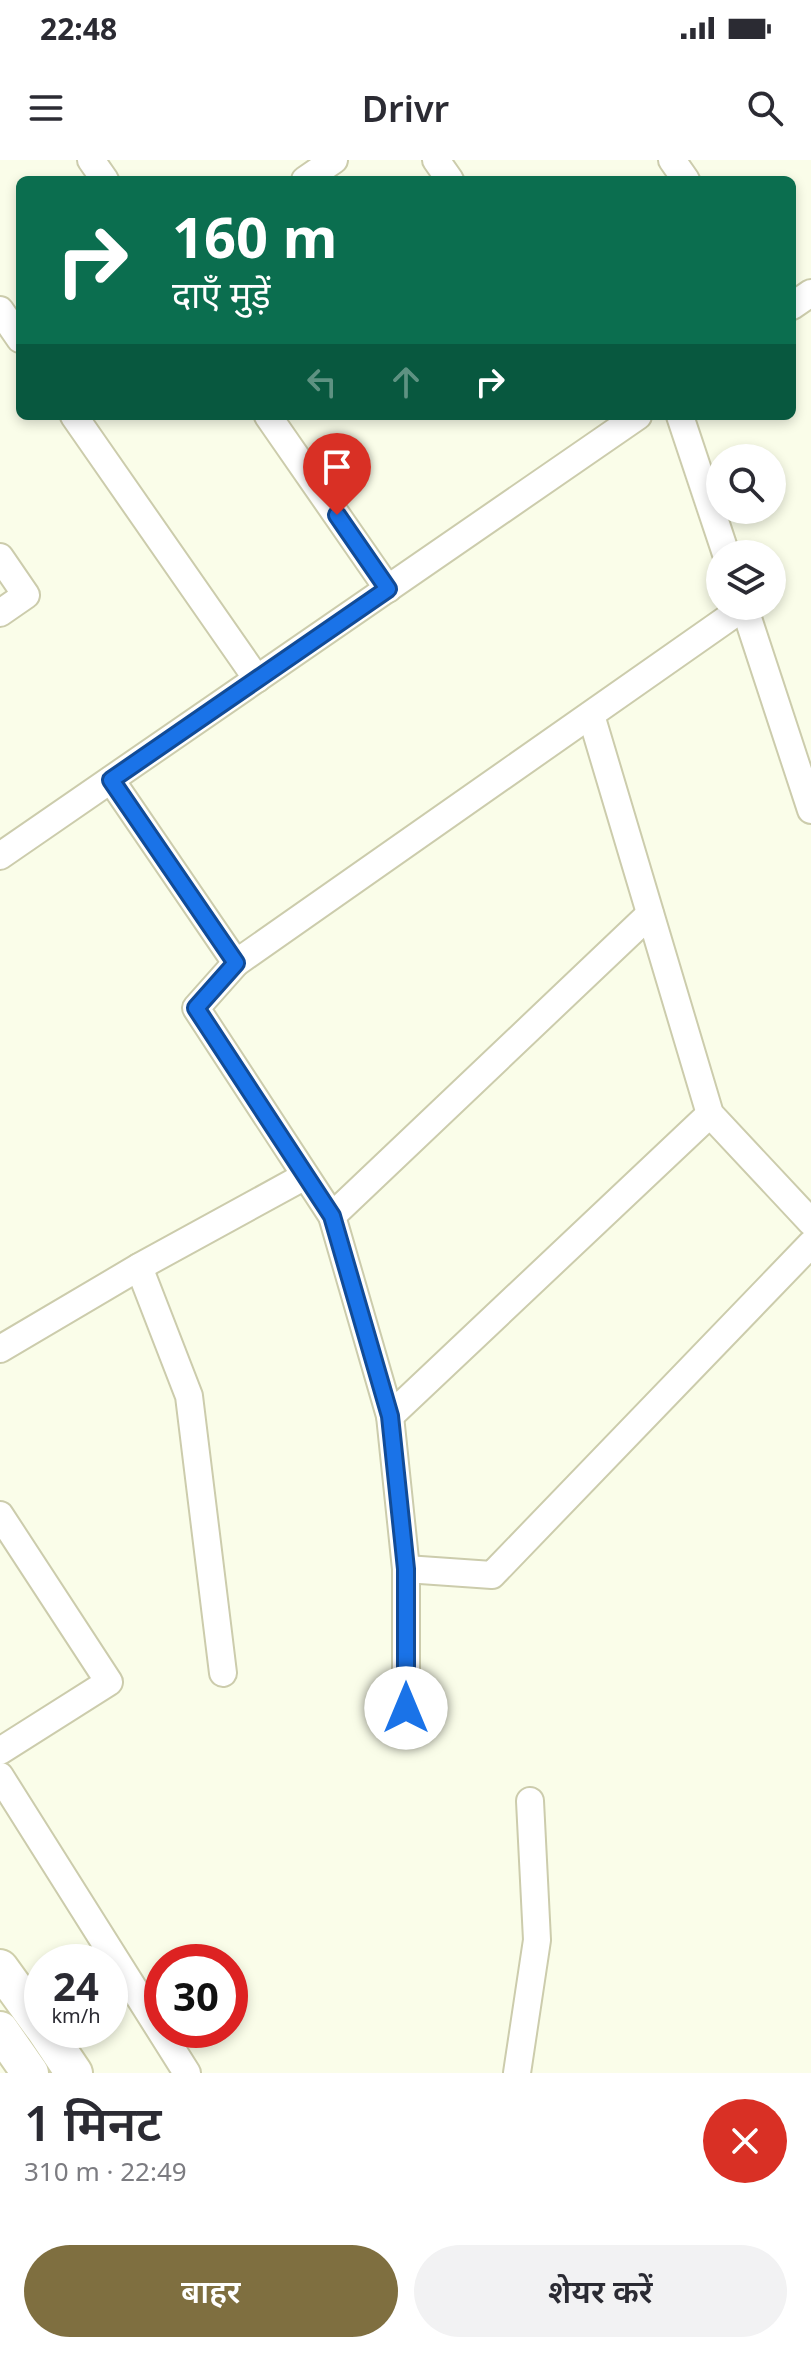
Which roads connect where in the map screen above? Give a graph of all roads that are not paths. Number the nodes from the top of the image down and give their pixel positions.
1 (334, 160) edge
2 (311, 176) edge
3 (0, 310) edge
4 (16, 333) edge
5 (77, 420) edge
6 (271, 420) edge
7 (632, 420) edge
8 (681, 420) edge
9 (721, 540) edge
10 (0, 557) edge
11 (388, 589) junction
12 (0, 613) edge
13 (726, 620) edge
14 (748, 620) edge
15 (257, 679) junction
16 (591, 715) junction
17 (111, 780) junction
18 (811, 810) edge
19 (0, 856) edge
20 (650, 914) junction
21 (236, 963) junction
22 (710, 1114) junction
23 (305, 1176) junction
24 (332, 1216) junction
25 (811, 1222) edge
26 (811, 1244) edge
27 (139, 1267) junction
28 (0, 1349) edge
29 (390, 1416) junction
30 (0, 1515) edge
31 (406, 1569) junction
32 (223, 1673) dead end
33 (406, 1708) dead end
34 (0, 1751) edge
35 (0, 1776) edge
36 (530, 1801) dead end
37 (0, 1968) edge
38 (24, 2001) edge
39 (0, 2030) edge
40 (57, 2048) edge
41 (30, 2073) edge
42 (74, 2073) edge
43 (187, 2073) edge
44 (517, 2073) edge

1 - 2 street
3 - 4 street
5 - 15 street
6 - 11 street
7 - 11 street
8 - 9 street
10 - 12 street
11 - 15 street
13 - 16 street
14 - 18 street
15 - 17 street
16 - 20 street
16 - 21 street
17 - 19 street
17 - 21 street
20 - 22 street
20 - 24 street
21 - 23 street
22 - 25 street
22 - 29 street
23 - 24 street
23 - 27 street
24 - 29 street
26 - 31 street
27 - 28 street
27 - 32 street
29 - 31 street
30 - 34 street
31 - 33 street
35 - 43 street
36 - 44 street
37 - 38 main road
39 - 41 main road
40 - 42 main road

